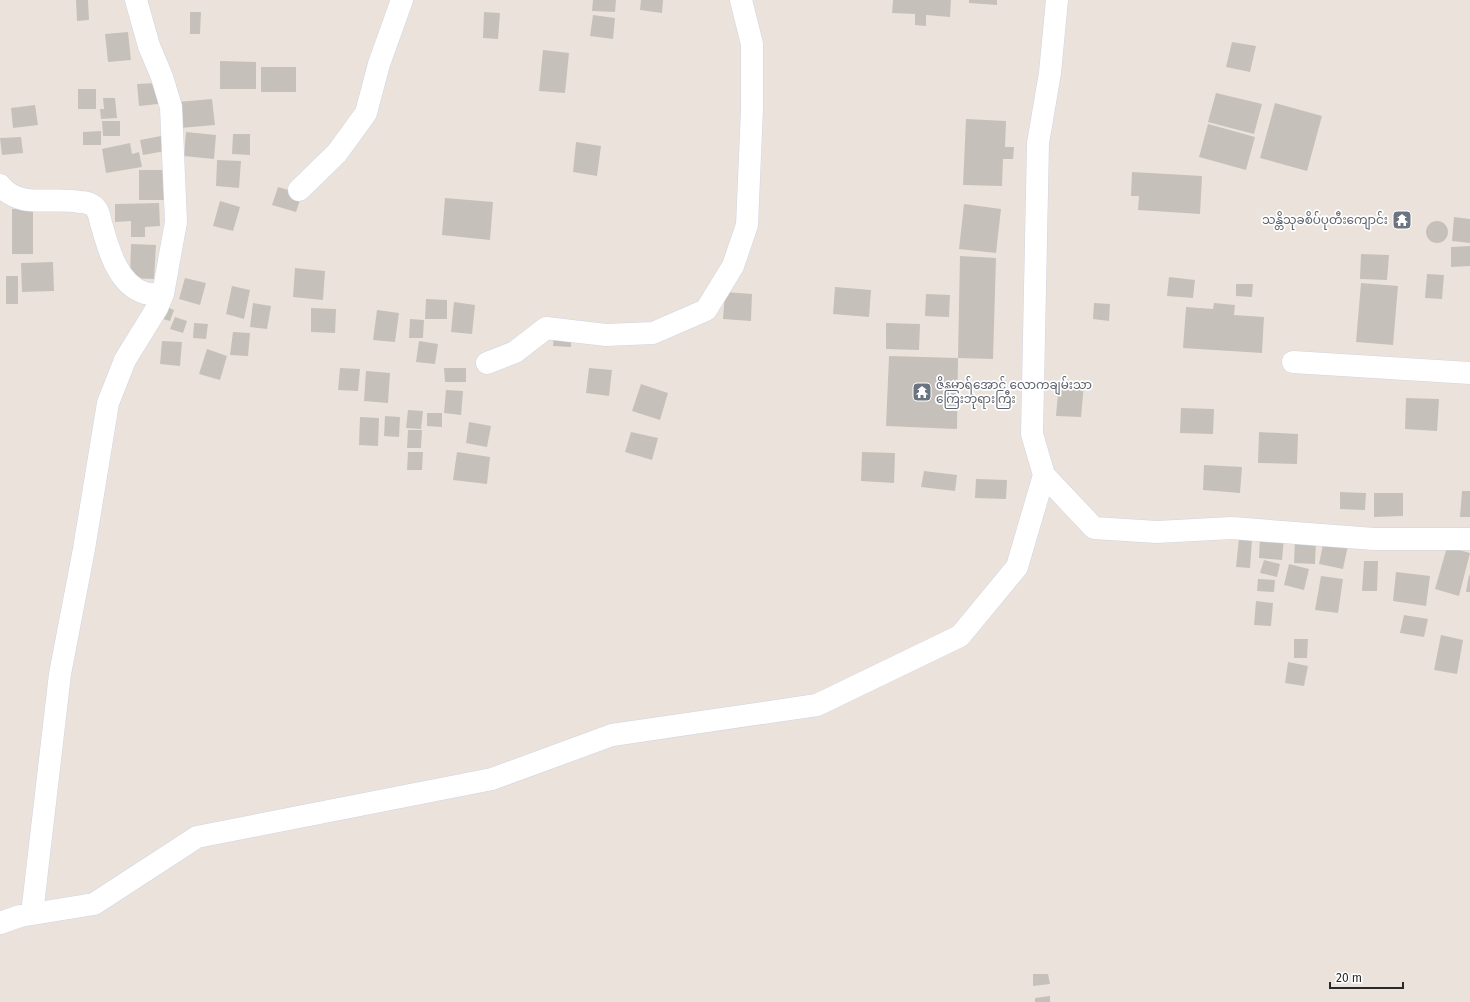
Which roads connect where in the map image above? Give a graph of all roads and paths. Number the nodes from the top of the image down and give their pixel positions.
1 (136, 0) edge
2 (402, 0) edge
3 (741, 0) edge
4 (1058, 0) edge
5 (0, 185) edge
6 (300, 190) dead end
7 (163, 294) junction
8 (1293, 362) dead end
9 (487, 363) dead end
10 (1470, 373) edge
11 (1044, 475) junction
12 (1470, 538) edge
13 (32, 914) junction
14 (0, 923) edge

1 - 7 street
2 - 6 street
3 - 9 street
4 - 11 street
5 - 7 street
7 - 13 street
8 - 10 street
11 - 12 street
11 - 13 street
13 - 14 street

